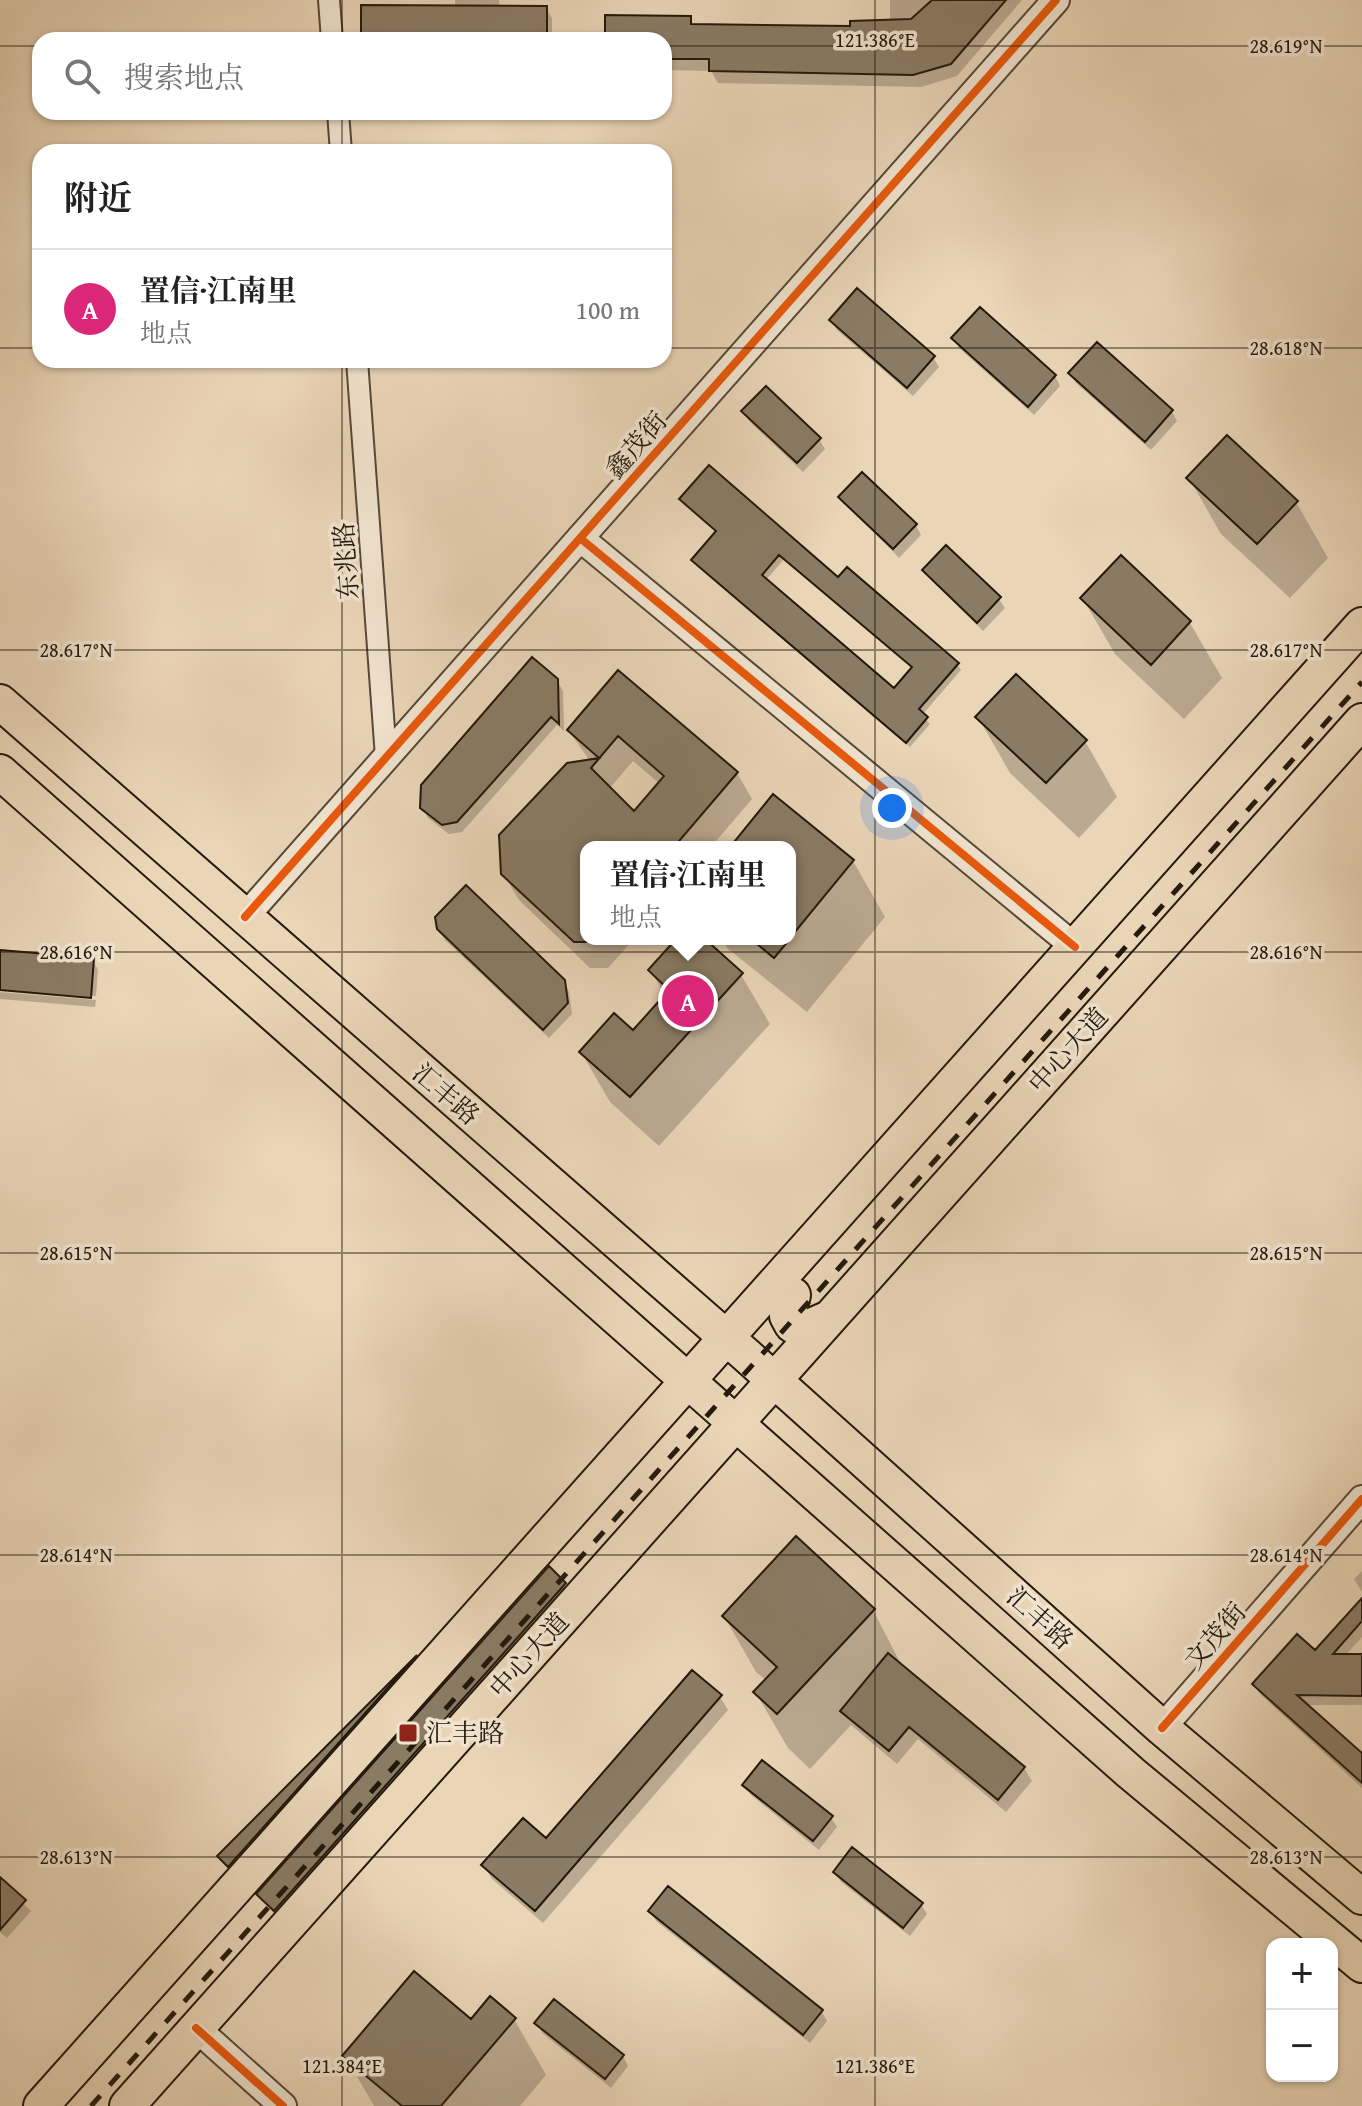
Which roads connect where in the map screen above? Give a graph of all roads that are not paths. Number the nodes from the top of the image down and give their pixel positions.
1 (329, 0) edge
2 (1056, 0) edge
3 (331, 32) edge
4 (339, 120) edge
5 (340, 144) edge
6 (358, 368) edge
7 (580, 538) junction
8 (1362, 625) edge
9 (0, 702) edge
10 (1362, 721) edge
11 (386, 757) junction
12 (0, 772) edge
13 (245, 917) junction
14 (1075, 947) junction
15 (946, 1092) junction
16 (793, 1295) junction
17 (827, 1319) junction
18 (736, 1346) junction
19 (774, 1380) junction
20 (712, 1402) junction
21 (1362, 1499) edge
22 (1162, 1728) junction
23 (1362, 1897) edge
24 (1362, 1965) edge
25 (227, 1994) junction
26 (196, 2028) junction
27 (41, 2106) edge
28 (127, 2106) edge
29 (283, 2106) edge

1 - 3 street
2 - 7 street, 鑫茂街
4 - 5 street
6 - 11 street, 东兆路
7 - 11 street, 鑫茂街
7 - 14 street
8 - 14 main road, 中心大道
9 - 13 main road, 汇丰路
10 - 17 main road, 中心大道
11 - 13 street, 鑫茂街
12 - 20 main road, 汇丰路
13 - 18 main road, 汇丰路
14 - 15 main road, 中心大道
15 - 16 main road, 中心大道
15 - 18 main road, 中心大道
16 - 17 main road
16 - 18 main road, 中心大道
17 - 19 main road, 中心大道
18 - 19 main road, 汇丰路
18 - 20 main road, 中心大道
19 - 20 main road, 中心大道
19 - 22 main road, 汇丰路
20 - 24 main road, 汇丰路
20 - 25 main road, 中心大道
20 - 25 main road, 中心大道
20 - 27 main road, 中心大道
21 - 22 street, 文茂街
22 - 23 main road, 汇丰路
25 - 26 main road, 中心大道
26 - 28 main road, 中心大道
26 - 29 street

